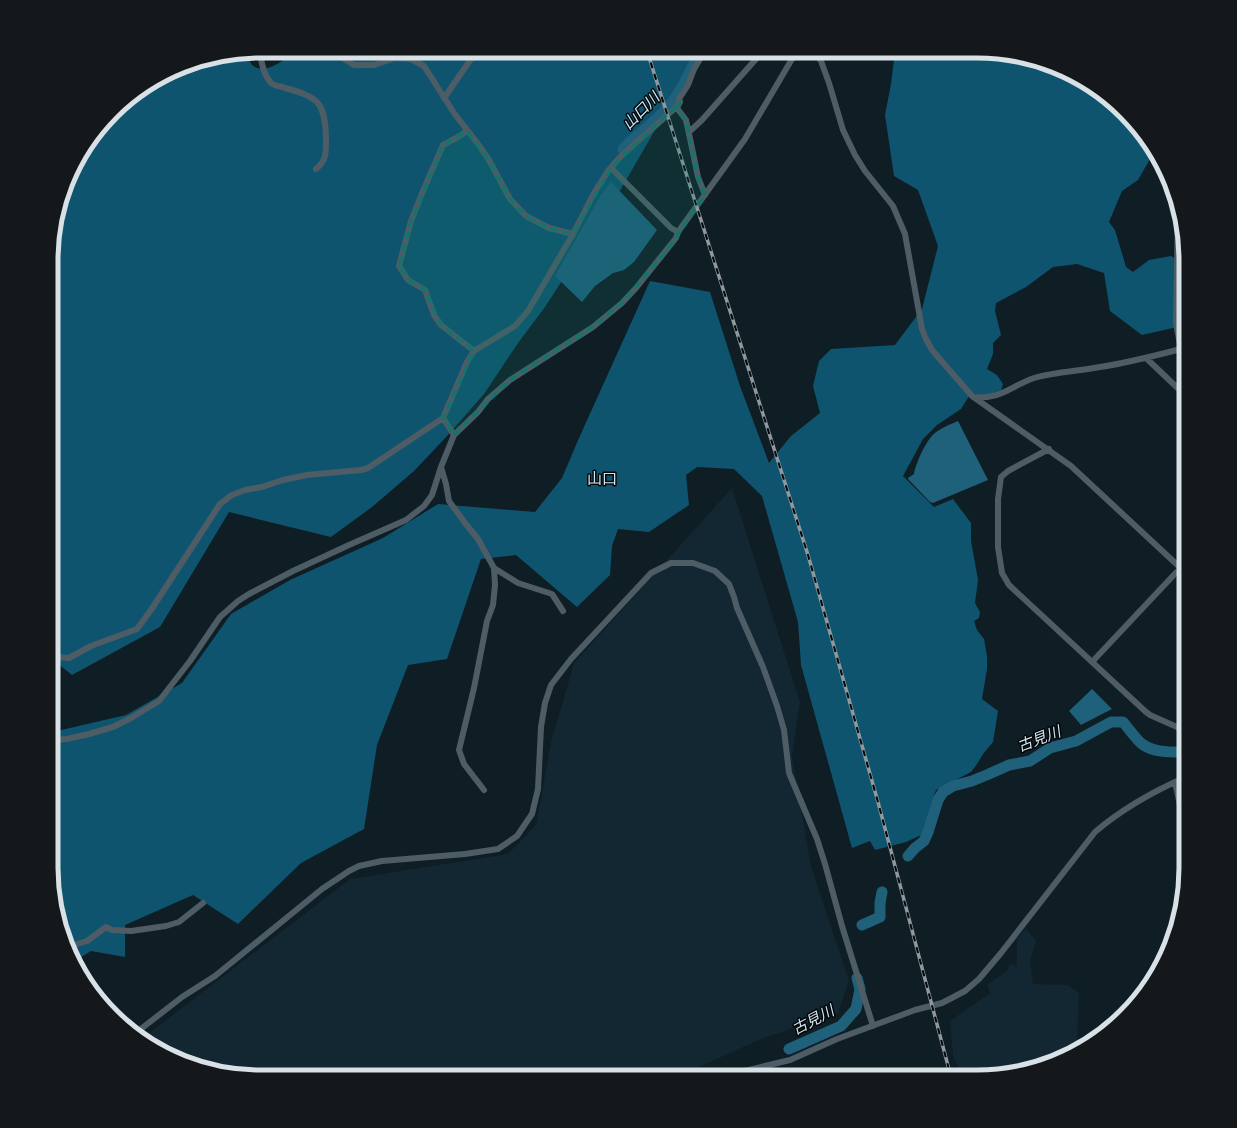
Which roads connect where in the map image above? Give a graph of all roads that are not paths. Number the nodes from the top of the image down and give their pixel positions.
1 (262, 58) edge
2 (342, 58) edge
3 (395, 58) edge
4 (395, 58) edge
5 (472, 58) edge
6 (701, 58) edge
7 (757, 58) edge
8 (793, 58) edge
9 (819, 58) edge
10 (444, 98) junction
11 (680, 102) junction
12 (467, 131) junction
13 (689, 132) junction
14 (611, 168) junction
15 (316, 169) dead end
16 (705, 196) junction
17 (678, 232) junction
18 (573, 234) junction
19 (1179, 274) edge
20 (1179, 335) edge
21 (1179, 350) edge
22 (474, 351) junction
23 (1146, 358) junction
24 (1179, 389) edge
25 (972, 396) junction
26 (443, 418) junction
27 (454, 435) junction
28 (1049, 449) junction
29 (441, 467) junction
30 (1179, 567) edge
31 (494, 568) junction
32 (1179, 569) edge
33 (563, 611) dead end
34 (58, 657) edge
35 (1092, 662) junction
36 (1179, 728) edge
37 (58, 740) edge
38 (1179, 780) edge
39 (1175, 782) junction
40 (484, 790) dead end
41 (1179, 801) edge
42 (203, 903) dead end
43 (73, 945) edge
44 (873, 1026) junction
45 (140, 1030) edge
46 (748, 1070) edge

1 - 15 street
2 - 3 street
4 - 10 street
5 - 10 street
6 - 11 street
7 - 13 street
8 - 16 street
9 - 25 street
10 - 12 street
11 - 13 street
11 - 14 street
12 - 18 street
12 - 22 street
13 - 16 street
14 - 17 street
14 - 18 street
16 - 17 street
17 - 27 street
18 - 22 street
19 - 20 street
21 - 23 street
22 - 26 street
23 - 24 street
23 - 25 street
25 - 28 street
26 - 27 street
26 - 34 street
27 - 29 street
28 - 30 street
28 - 35 street
29 - 31 street
29 - 37 street
31 - 33 street
31 - 40 street
32 - 35 street
35 - 36 street
38 - 39 street
39 - 41 street
39 - 44 street
42 - 43 street
44 - 45 street
44 - 46 street

